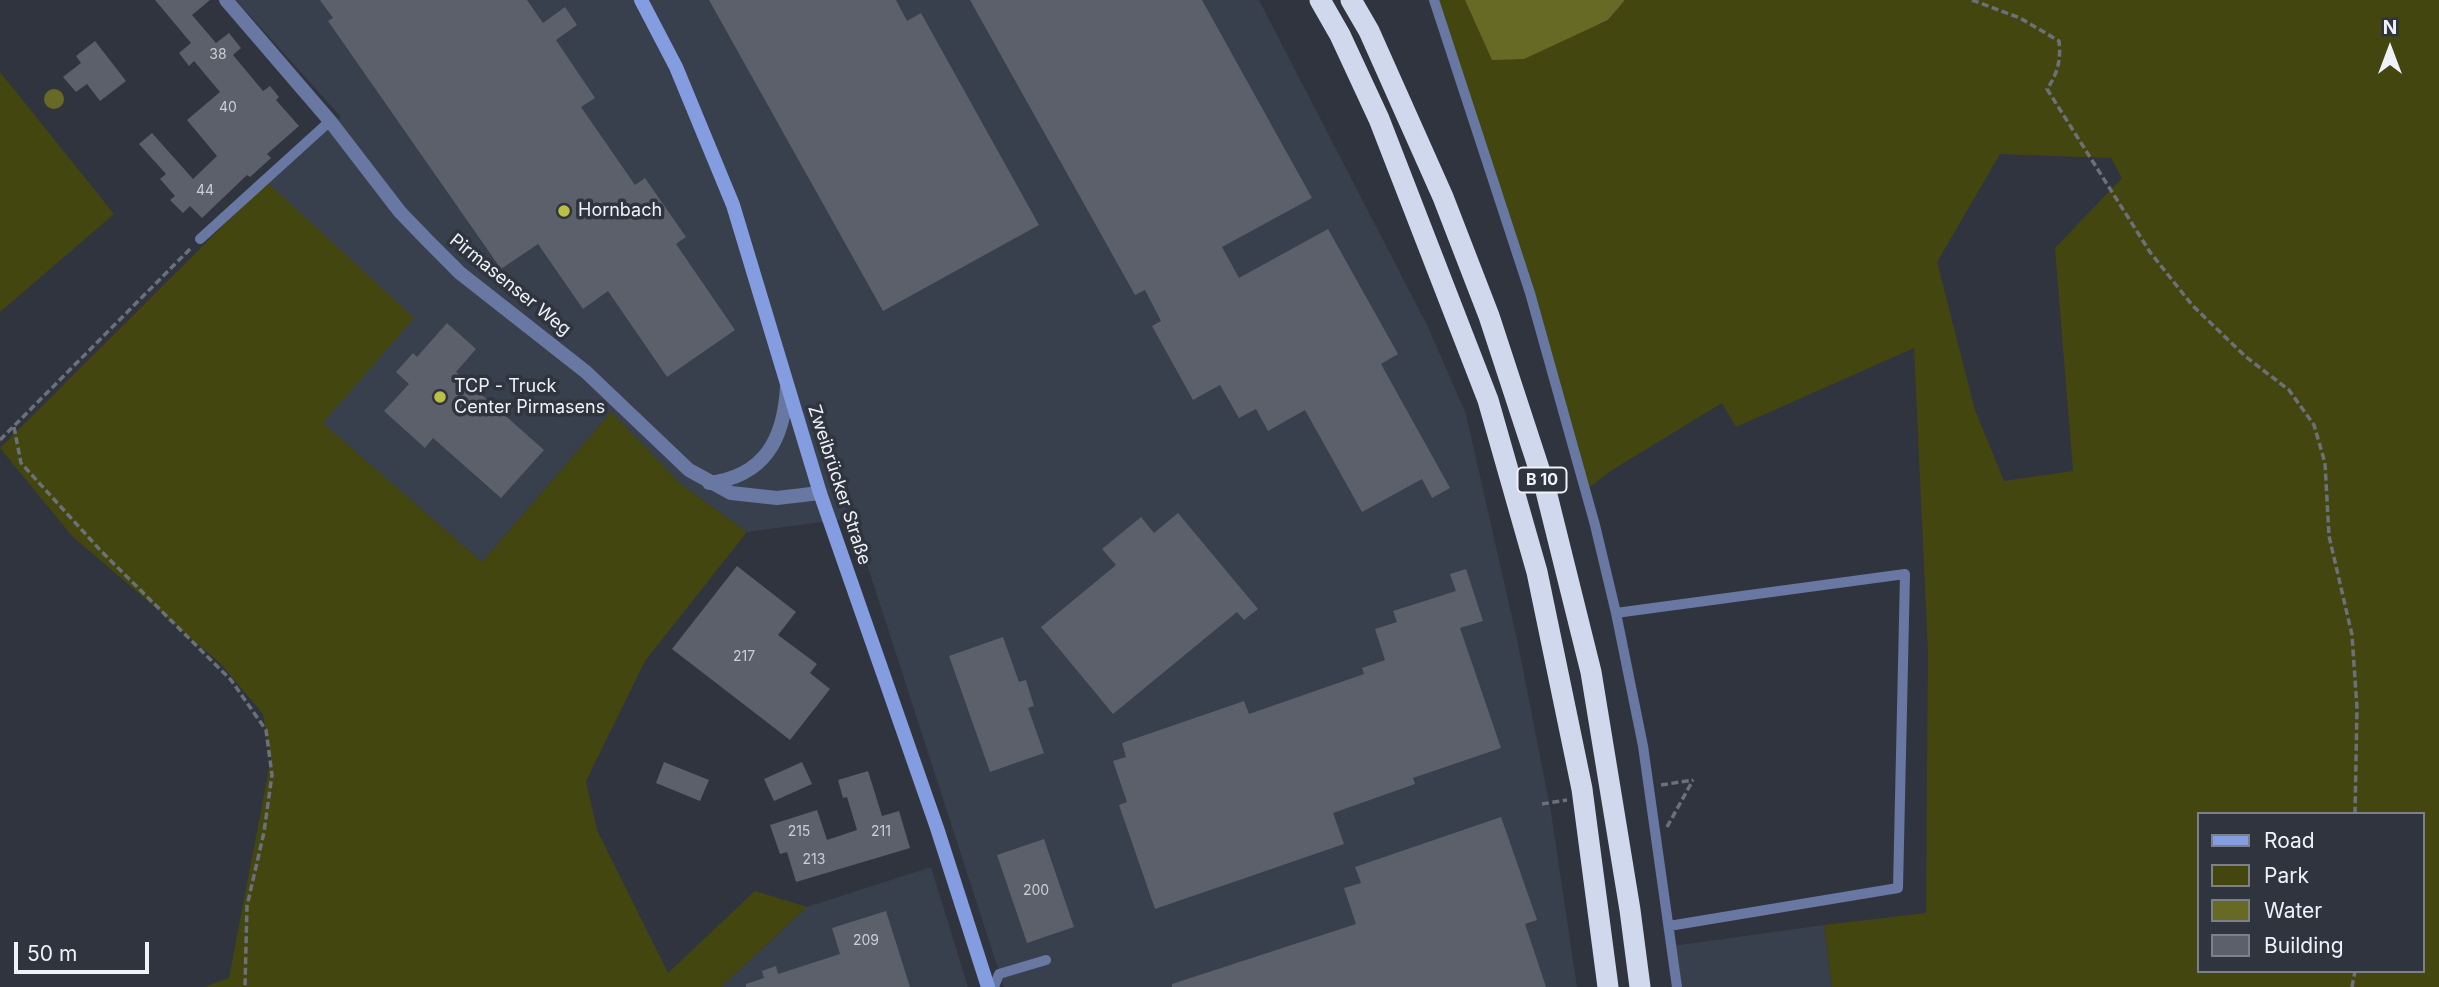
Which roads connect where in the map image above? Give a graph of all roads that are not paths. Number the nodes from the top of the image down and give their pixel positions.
1 (226, 0) edge
2 (641, 0) edge
3 (1320, 0) edge
4 (1351, 0) edge
5 (1434, 0) edge
6 (330, 121) junction
7 (200, 239) road end
8 (787, 386) junction
9 (709, 483) junction
10 (820, 493) junction
11 (1616, 614) junction
12 (1669, 926) junction
13 (1046, 960) dead end
14 (988, 987) edge
15 (994, 987) edge
16 (1608, 987) edge
17 (1640, 987) edge
18 (1677, 987) edge

1 - 6 street, Pirmasenser Weg
2 - 8 street, Zweibrücker Straße
3 - 16 highway, B 10
4 - 17 highway, B 10
5 - 11 lane
6 - 7 lane
6 - 9 street, Pirmasenser Weg
8 - 9 street
8 - 10 street, Zweibrücker Straße
9 - 10 street, Pirmasenser Weg
10 - 14 street, Zweibrücker Straße
11 - 12 lane
11 - 12 lane
12 - 18 lane
13 - 15 lane

